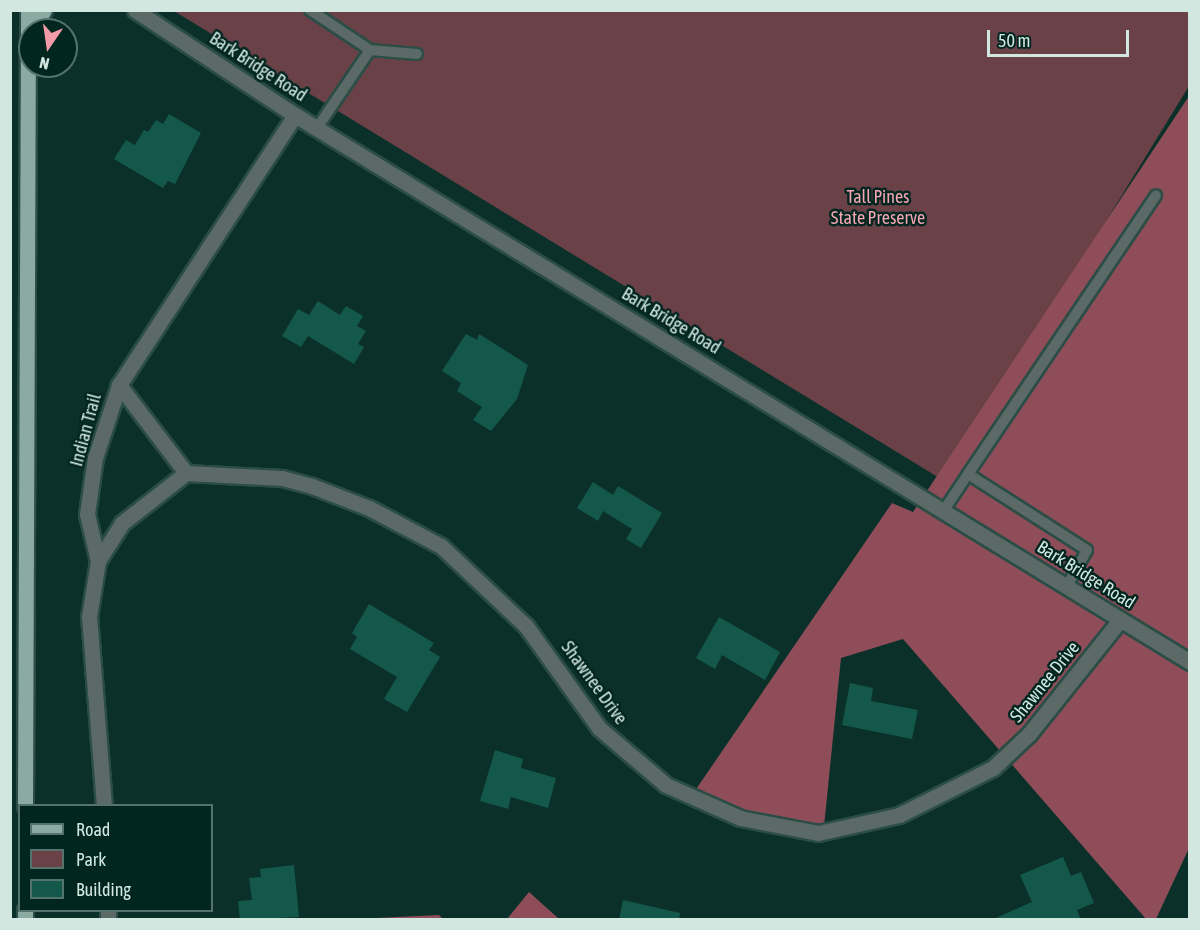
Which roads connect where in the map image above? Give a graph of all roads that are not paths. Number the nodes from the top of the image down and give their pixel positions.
1 (135, 10) edge
2 (310, 10) edge
3 (370, 50) junction
4 (417, 54) dead end
5 (30, 78) edge
6 (295, 115) junction
7 (317, 128) junction
8 (1156, 195) dead end
9 (118, 385) junction
10 (186, 473) junction
11 (968, 474) junction
12 (944, 510) junction
13 (98, 561) junction
14 (1067, 586) junction
15 (1120, 620) junction
16 (1190, 662) edge
17 (25, 804) edge
18 (104, 804) edge

1 - 6 street, Bark Bridge Road
2 - 3 lane
3 - 4 lane
3 - 7 lane
5 - 17 main road
6 - 7 street, Bark Bridge Road
6 - 9 street, Indian Trail
7 - 12 street, Bark Bridge Road
8 - 11 lane
9 - 10 street
9 - 13 street, Indian Trail
10 - 13 street
10 - 15 street, Shawnee Drive
11 - 12 lane
11 - 14 lane
12 - 14 street, Bark Bridge Road
13 - 18 street, Indian Trail
14 - 15 street, Bark Bridge Road
15 - 16 street, Bark Bridge Road

